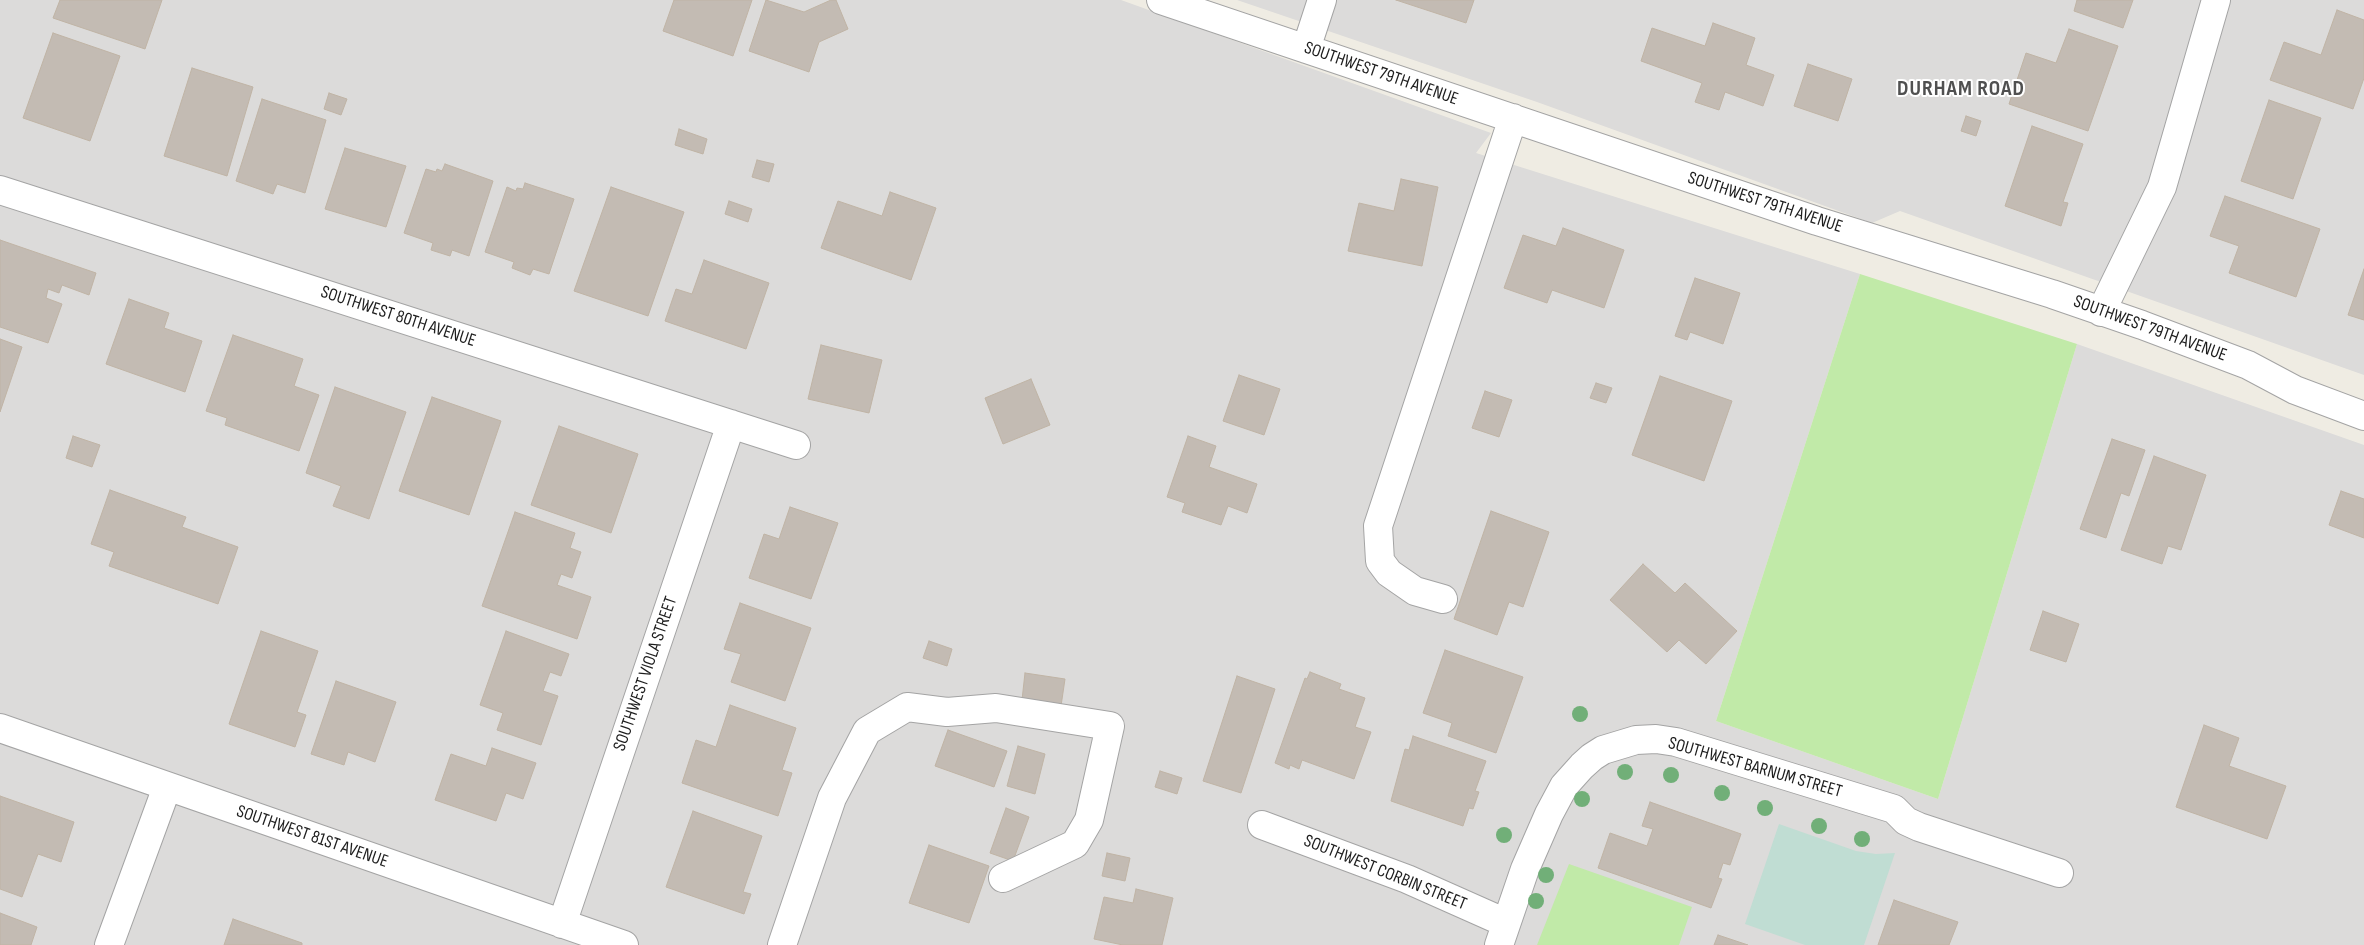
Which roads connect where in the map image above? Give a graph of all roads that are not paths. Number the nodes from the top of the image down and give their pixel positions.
1 (1161, 0) edge
2 (1322, 0) edge
3 (2216, 0) edge
4 (1306, 49) junction
5 (1513, 118) junction
6 (0, 190) edge
7 (2101, 312) junction
8 (2364, 416) edge
9 (731, 424) junction
10 (796, 445) dead end
11 (1443, 599) dead end
12 (0, 728) edge
13 (167, 786) junction
14 (1262, 825) dead end
15 (2059, 873) dead end
16 (1003, 878) dead end
17 (562, 924) junction
18 (1502, 934) edge
19 (108, 945) edge
20 (624, 945) edge
21 (782, 945) edge

1 - 4 street, SOUTHWEST 79TH AVENUE
2 - 4 street
3 - 7 street
4 - 5 street, SOUTHWEST 79TH AVENUE
5 - 7 street, SOUTHWEST 79TH AVENUE
5 - 11 street
6 - 9 street, SOUTHWEST 80TH AVENUE
7 - 8 street, SOUTHWEST 79TH AVENUE
9 - 10 street, SOUTHWEST 80TH AVENUE
9 - 17 street, SOUTHWEST VIOLA STREET
12 - 13 street, SOUTHWEST 81ST AVENUE
13 - 17 street, SOUTHWEST 81ST AVENUE
13 - 19 street
14 - 18 street, SOUTHWEST CORBIN STREET
15 - 18 street, SOUTHWEST BARNUM STREET
16 - 21 street
17 - 20 street, SOUTHWEST 81ST AVENUE

